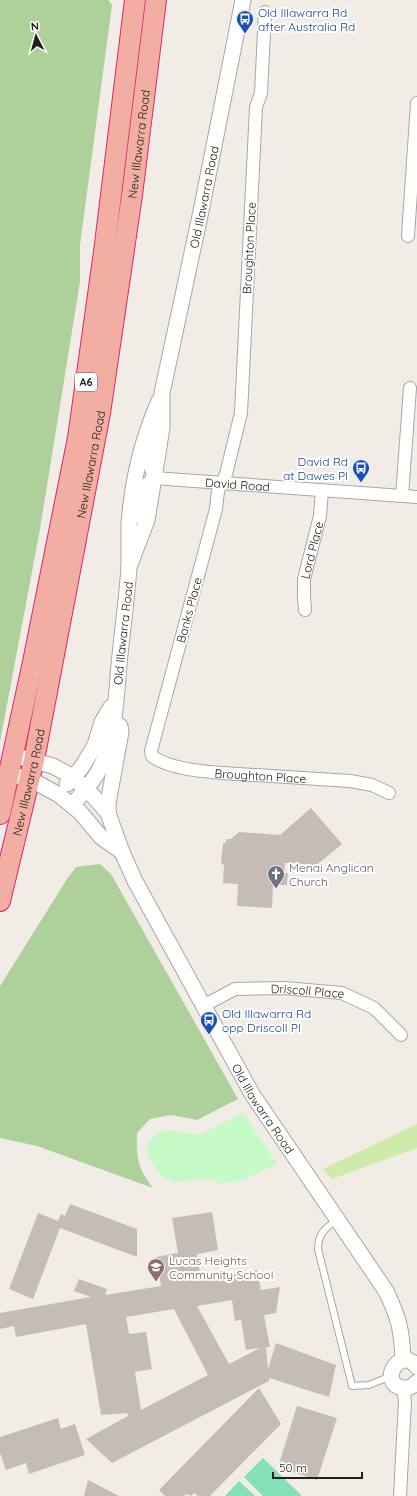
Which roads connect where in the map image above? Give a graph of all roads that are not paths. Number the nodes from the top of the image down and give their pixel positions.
1 (135, 0) edge
2 (156, 0) edge
3 (243, 0) edge
4 (266, 12) dead end
5 (417, 103) edge
6 (408, 236) dead end
7 (410, 388) dead end
8 (162, 393) junction
9 (149, 424) junction
10 (154, 478) junction
11 (223, 482) junction
12 (322, 491) junction
13 (402, 496) junction
14 (417, 497) edge
15 (129, 524) junction
16 (129, 567) junction
17 (305, 610) dead end
18 (116, 699) junction
19 (153, 737) joint
20 (11, 764) junction
21 (32, 770) junction
22 (73, 777) junction
23 (86, 789) junction
24 (389, 793) dead end
25 (59, 795) junction
26 (72, 805) junction
27 (108, 813) junction
28 (0, 814) edge
29 (122, 852) junction
30 (0, 901) edge
31 (203, 1006) junction
32 (401, 1035) dead end
33 (338, 1219) junction
34 (403, 1360) junction
35 (417, 1367) edge
36 (391, 1376) junction
37 (410, 1385) edge
38 (400, 1496) edge

1 - 20 highway, New Illawarra Road / A6
2 - 21 highway, New Illawarra Road / A6
3 - 8 street, Old Illawarra Road
4 - 11 street, Broughton Place
5 - 6 street
7 - 13 street
8 - 9 street, Old Illawarra Road
8 - 10 street, Old Illawarra Road
9 - 10 street
9 - 15 street, Old Illawarra Road
10 - 11 street, David Road
10 - 15 street
10 - 16 street, Old Illawarra Road
11 - 12 street, David Road
11 - 19 street, Banks Place
12 - 13 street, David Road
12 - 17 street, Lord Place
13 - 14 street, David Road
15 - 16 street, Old Illawarra Road
16 - 18 street, Old Illawarra Road
18 - 22 street, Old Illawarra Road
18 - 23 street, Old Illawarra Road
18 - 27 street, Old Illawarra Road
19 - 24 street, Broughton Place
20 - 21 street, Old Illawarra Road
20 - 28 highway, New Illawarra Road / A6
21 - 22 street, Old Illawarra Road
21 - 25 street, Old Illawarra Road
21 - 30 highway, New Illawarra Road / A6
22 - 23 street, Old Illawarra Road
22 - 25 street, Old Illawarra Road
23 - 26 street, Old Illawarra Road
23 - 27 street, Old Illawarra Road
25 - 26 street, Old Illawarra Road
26 - 29 street, Old Illawarra Road
27 - 29 street, Old Illawarra Road
29 - 31 street, Old Illawarra Road
31 - 32 street, Driscoll Place
31 - 33 street, Old Illawarra Road
33 - 34 street, Old Illawarra Road
33 - 36 lane
34 - 35 street
34 - 36 street
36 - 37 street
37 - 38 street

